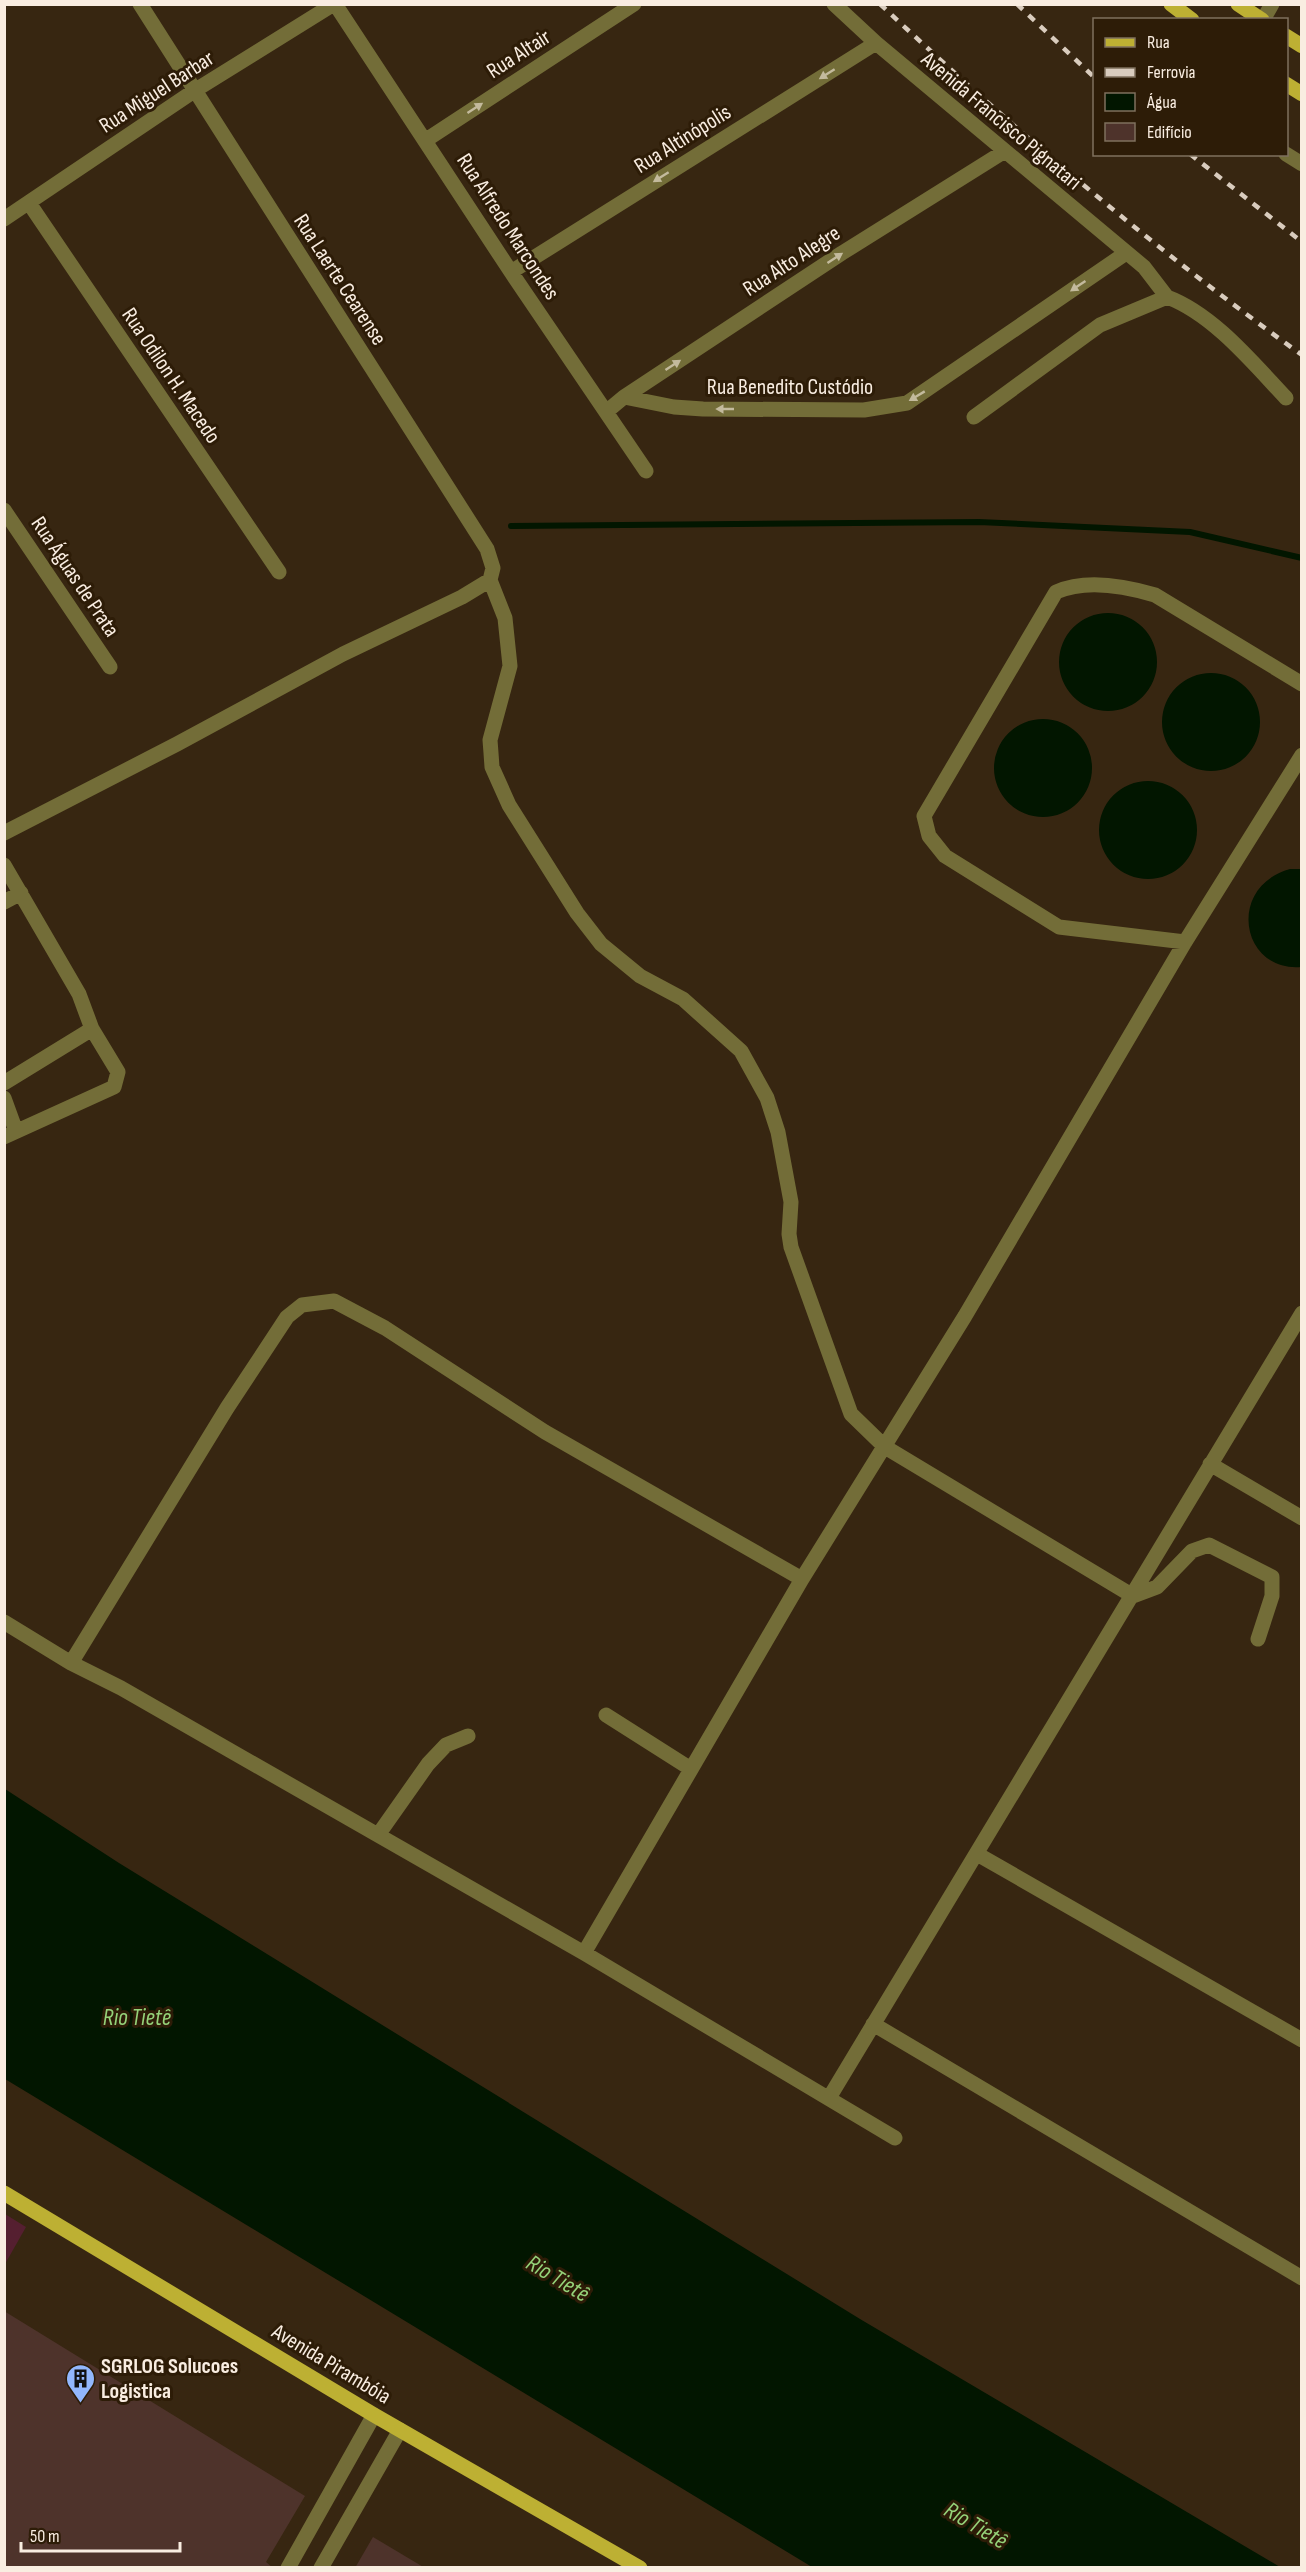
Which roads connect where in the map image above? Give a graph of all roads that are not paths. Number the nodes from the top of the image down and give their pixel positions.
1 (140, 4) edge
2 (335, 4) edge
3 (634, 4) edge
4 (834, 4) edge
5 (1171, 4) edge
6 (1238, 4) edge
7 (1272, 4) edge
8 (1189, 18) edge
9 (1259, 18) edge
10 (1263, 18) edge
11 (876, 43) junction
12 (1288, 85) edge
13 (194, 91) junction
14 (1302, 94) edge
15 (426, 140) junction
16 (1005, 151) junction
17 (1288, 155) edge
18 (1302, 164) edge
19 (29, 203) junction
20 (4, 219) edge
21 (1126, 253) junction
22 (511, 272) junction
23 (1167, 297) junction
24 (624, 397) junction
25 (1286, 398) dead end
26 (606, 412) junction
27 (974, 417) dead end
28 (646, 471) dead end
29 (4, 510) edge
30 (279, 572) dead end
31 (490, 580) junction
32 (110, 667) dead end
33 (1302, 684) edge
34 (1302, 755) edge
35 (4, 833) edge
36 (4, 865) edge
37 (21, 893) junction
38 (4, 902) edge
39 (1185, 942) junction
40 (92, 1029) junction
41 (4, 1083) edge
42 (4, 1098) edge
43 (10, 1134) edge
44 (1302, 1313) edge
45 (885, 1447) junction
46 (1210, 1464) junction
47 (1302, 1518) edge
48 (802, 1579) junction
49 (1133, 1596) junction
50 (4, 1622) edge
51 (1258, 1639) dead end
52 (71, 1663) junction
53 (606, 1714) dead end
54 (468, 1736) dead end
55 (691, 1769) junction
56 (378, 1835) junction
57 (977, 1854) junction
58 (584, 1953) junction
59 (873, 2024) junction
60 (1301, 2037) edge
61 (829, 2098) junction
62 (895, 2138) dead end
63 (4, 2193) edge
64 (1302, 2278) edge
65 (375, 2415) junction
66 (400, 2430) junction
67 (288, 2568) edge
68 (321, 2568) edge
69 (640, 2568) edge

1 - 13 street, Rua Laerte Cearense
2 - 13 street, Rua Miguel Barbar
2 - 15 street, Rua Alfredo Marcondes
15 -> 3 street, Rua Altair
4 - 11 street, Avenida Francisco Pignatari
5 - 8 main road
6 - 9 main road
7 - 10 street
11 - 16 street, Avenida Francisco Pignatari
11 -> 22 street, Rua Altinópolis
12 - 14 main road
13 - 19 street, Rua Miguel Barbar
13 - 31 street, Rua Laerte Cearense
15 - 22 street, Rua Alfredo Marcondes
16 - 21 street, Avenida Francisco Pignatari
24 -> 16 street, Rua Alto Alegre
17 - 18 street
19 - 20 street, Rua Miguel Barbar
19 - 30 street, Rua Odilon H. Macedo
21 - 23 street, Avenida Francisco Pignatari
21 -> 24 street, Rua Benedito Custódio
22 - 26 street, Rua Alfredo Marcondes
23 - 25 street
23 - 27 street
24 - 26 street, Rua Alto Alegre
26 - 28 street, Rua Alfredo Marcondes
29 - 32 street, Rua Águas de Prata
31 - 35 street
31 - 45 street, Rua Laerte Cearense
33 - 39 street
34 - 39 street
36 - 37 street
37 - 38 street
37 - 40 street
39 - 45 street
40 - 41 street
40 - 43 street
42 - 43 street
44 - 46 street
45 - 48 street
45 - 49 street, Rua Laerte Cearense
46 - 47 street
46 - 49 street
48 - 52 street
48 - 55 street
49 - 51 street
49 - 57 street
50 - 52 street
52 - 56 street
53 - 55 street
54 - 56 street
55 - 58 street
56 - 58 street
57 - 59 street
57 - 60 street
58 - 61 street
59 - 61 street
59 - 64 street
61 - 62 street
63 - 65 main road, Avenida Pirambóia
65 - 66 main road, Avenida Pirambóia
65 - 67 street
66 - 68 street
66 - 69 main road, Avenida Pirambóia

